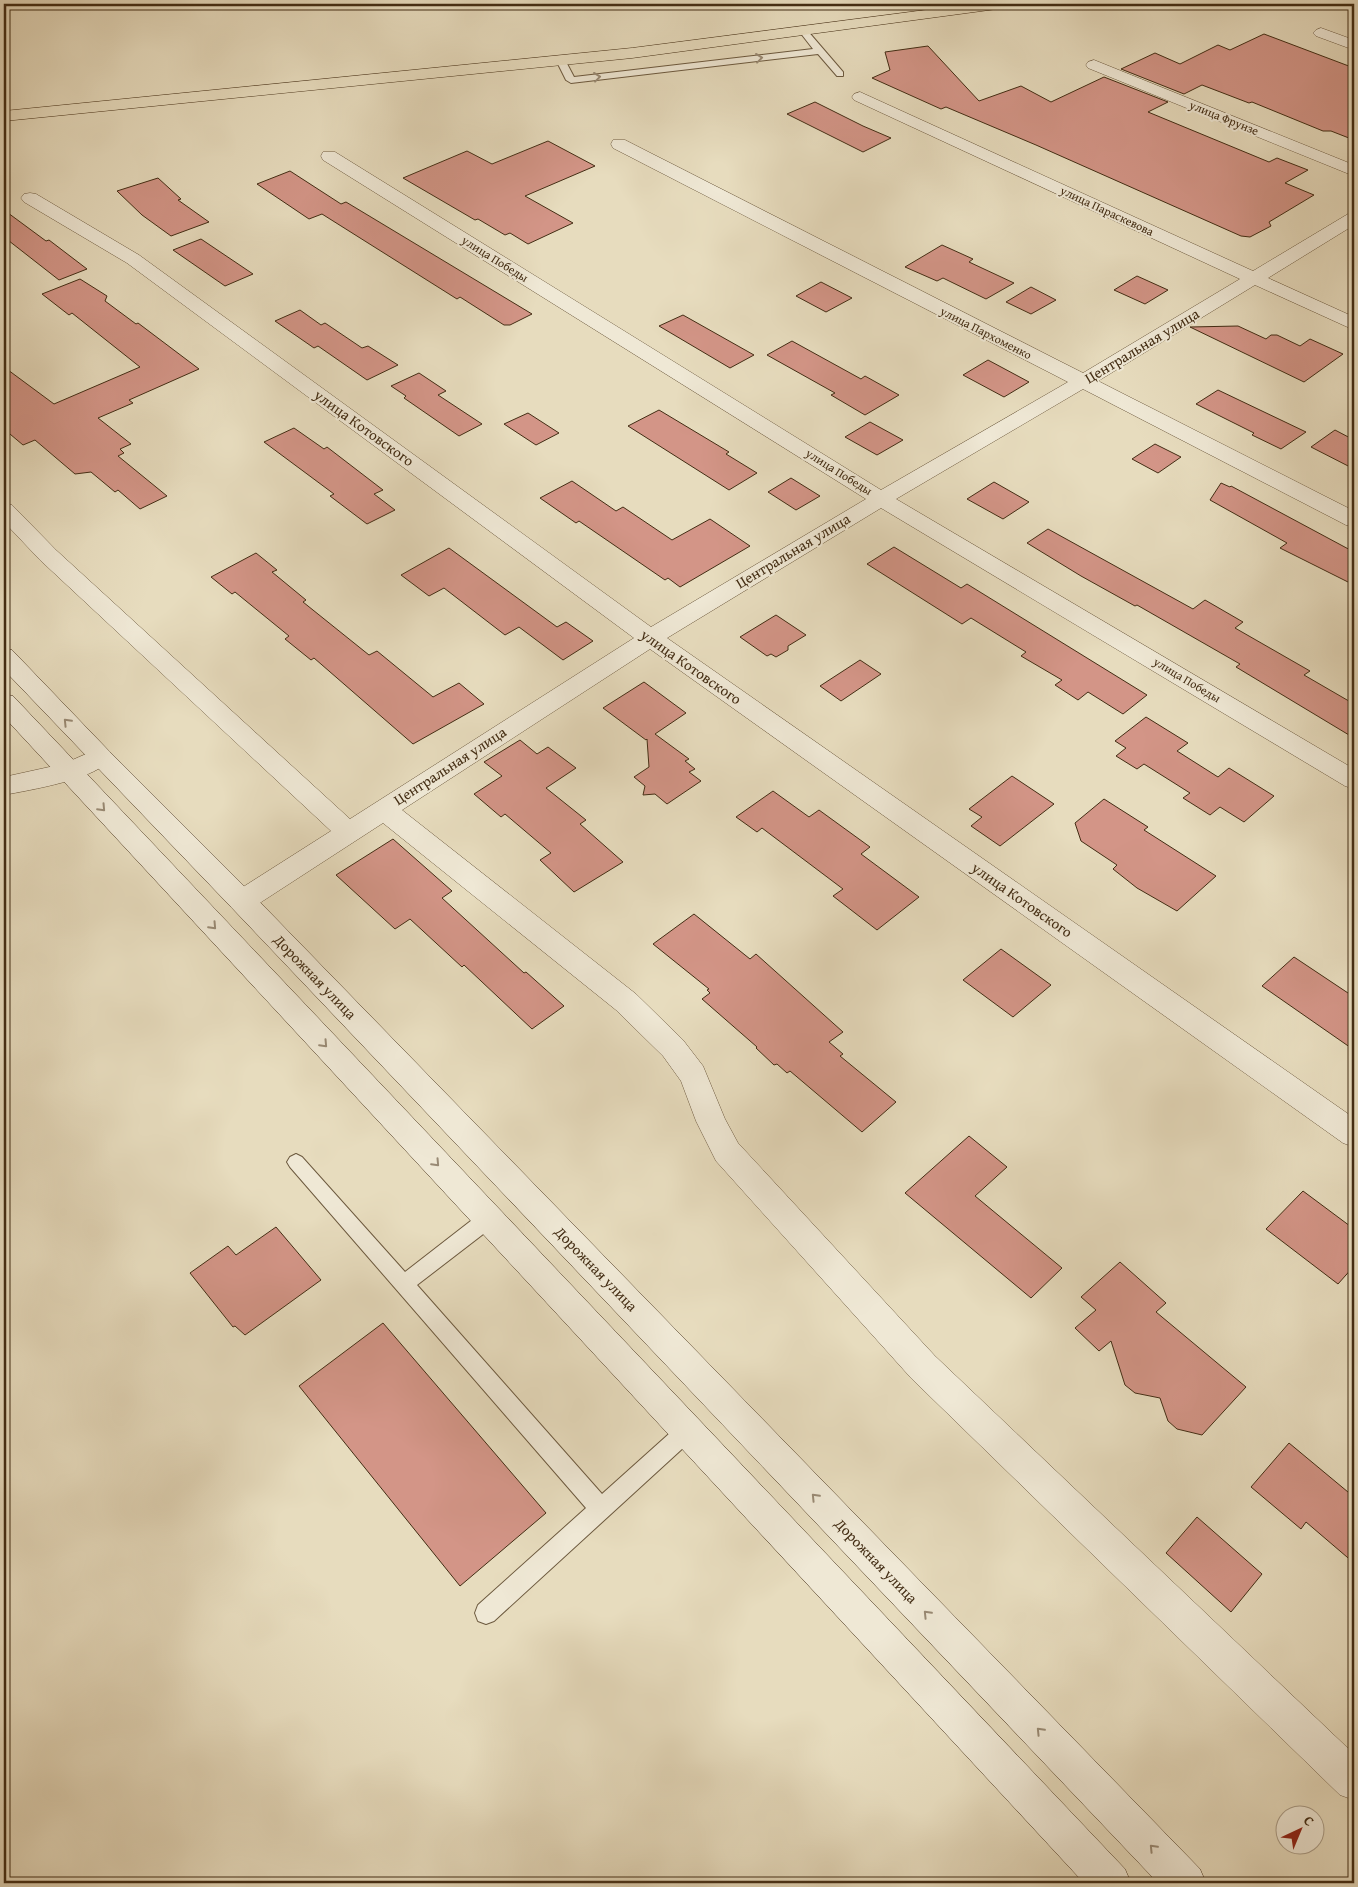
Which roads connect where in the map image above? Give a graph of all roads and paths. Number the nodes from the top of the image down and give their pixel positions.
1 (970, 4) edge
2 (1004, 4) edge
3 (803, 31) junction
4 (1321, 32) dead end
5 (1354, 45) edge
6 (820, 51) junction
7 (561, 60) junction
8 (1094, 65) dead end
9 (840, 74) dead end
10 (860, 97) dead end
11 (4, 108) edge
12 (4, 116) edge
13 (619, 144) dead end
14 (329, 156) dead end
15 (1354, 171) edge
16 (30, 198) dead end
17 (1354, 218) edge
18 (1253, 278) junction
19 (1354, 324) edge
20 (1082, 382) junction
21 (882, 499) junction
22 (4, 510) edge
23 (1354, 520) edge
24 (650, 638) junction
25 (4, 656) edge
26 (4, 702) edge
27 (100, 757) junction
28 (69, 772) junction
29 (1354, 780) edge
30 (4, 786) edge
31 (383, 809) junction
32 (348, 832) junction
33 (242, 900) junction
34 (1354, 1134) edge
35 (296, 1162) dead end
36 (488, 1219) junction
37 (404, 1284) junction
38 (687, 1431) junction
39 (601, 1509) junction
40 (486, 1613) dead end
41 (1354, 1781) edge
42 (1111, 1883) edge
43 (1186, 1883) edge

1 - 11 highway
2 - 3 highway
3 - 6 lane
3 - 7 highway
4 - 5 street
7 -> 6 lane
6 - 9 lane
7 - 12 highway
8 - 15 street, улица Фрунзе
10 - 18 street, улица Параскевова
13 - 20 street, улица Пархоменко
14 - 21 street, улица Победы
16 - 24 street, улица Котовского
17 - 18 street, Центральная улица
18 - 19 street, улица Параскевова
18 - 20 street, Центральная улица
20 - 21 street, Центральная улица
20 - 23 street, улица Пархоменко
21 - 24 street, Центральная улица
21 - 29 street, улица Победы
22 - 32 street
24 - 31 street, Центральная улица
24 - 34 street, улица Котовского
27 -> 25 street, Дорожная улица
26 - 28 street
27 - 28 street
27 - 33 street, Дорожная улица
28 - 30 street
28 -> 36 street
31 - 32 street, Центральная улица
31 - 41 street
32 - 33 street, Центральная улица
43 -> 33 street, Дорожная улица
35 - 37 lane
36 - 37 lane
36 - 38 street
37 - 39 lane
38 - 39 lane
38 - 42 street
39 - 40 lane

